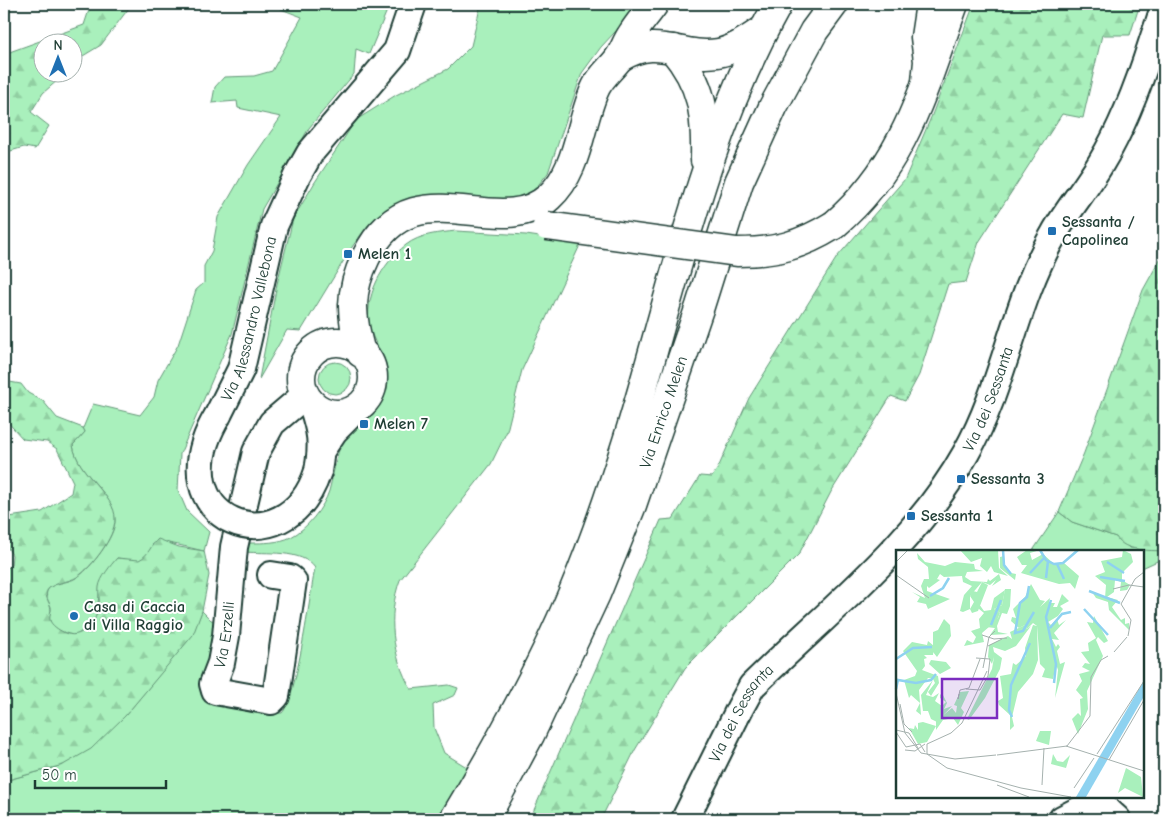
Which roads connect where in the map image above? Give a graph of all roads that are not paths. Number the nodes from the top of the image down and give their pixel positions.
1 (413, 4) edge
2 (654, 4) edge
3 (778, 4) edge
4 (834, 4) edge
5 (930, 4) edge
6 (954, 4) edge
7 (1164, 4) edge
8 (764, 30) junction
9 (673, 49) junction
10 (619, 58) junction
11 (926, 82) junction
12 (705, 171) junction
13 (507, 214) junction
14 (351, 308) junction
15 (328, 344) junction
16 (361, 352) junction
17 (308, 400) junction
18 (356, 409) junction
19 (320, 460) junction
20 (271, 576) dead end
21 (454, 819) edge
22 (485, 819) edge
23 (685, 819) edge
24 (1062, 819) edge
25 (1117, 819) edge

1 - 19 street, Via Alessandro Vallebona, bridge
2 - 10 main road
3 - 8 main road
4 - 22 main road, Via Enrico Melen
5 - 11 main road
6 - 11 main road
7 - 23 street, Via dei Sessanta
8 - 9 main road
8 - 12 main road
9 - 10 main road
9 - 12 main road
10 - 13 main road
11 - 13 main road, bridge
12 - 21 main road, Via Enrico Melen
13 - 14 main road
14 - 15 main road
14 - 16 main road
15 - 16 main road
15 - 17 main road
16 - 18 main road
17 - 18 main road
17 - 19 street
17 - 20 street, Via Erzelli
18 - 19 street, Via Alessandro Vallebona
24 - 25 street

